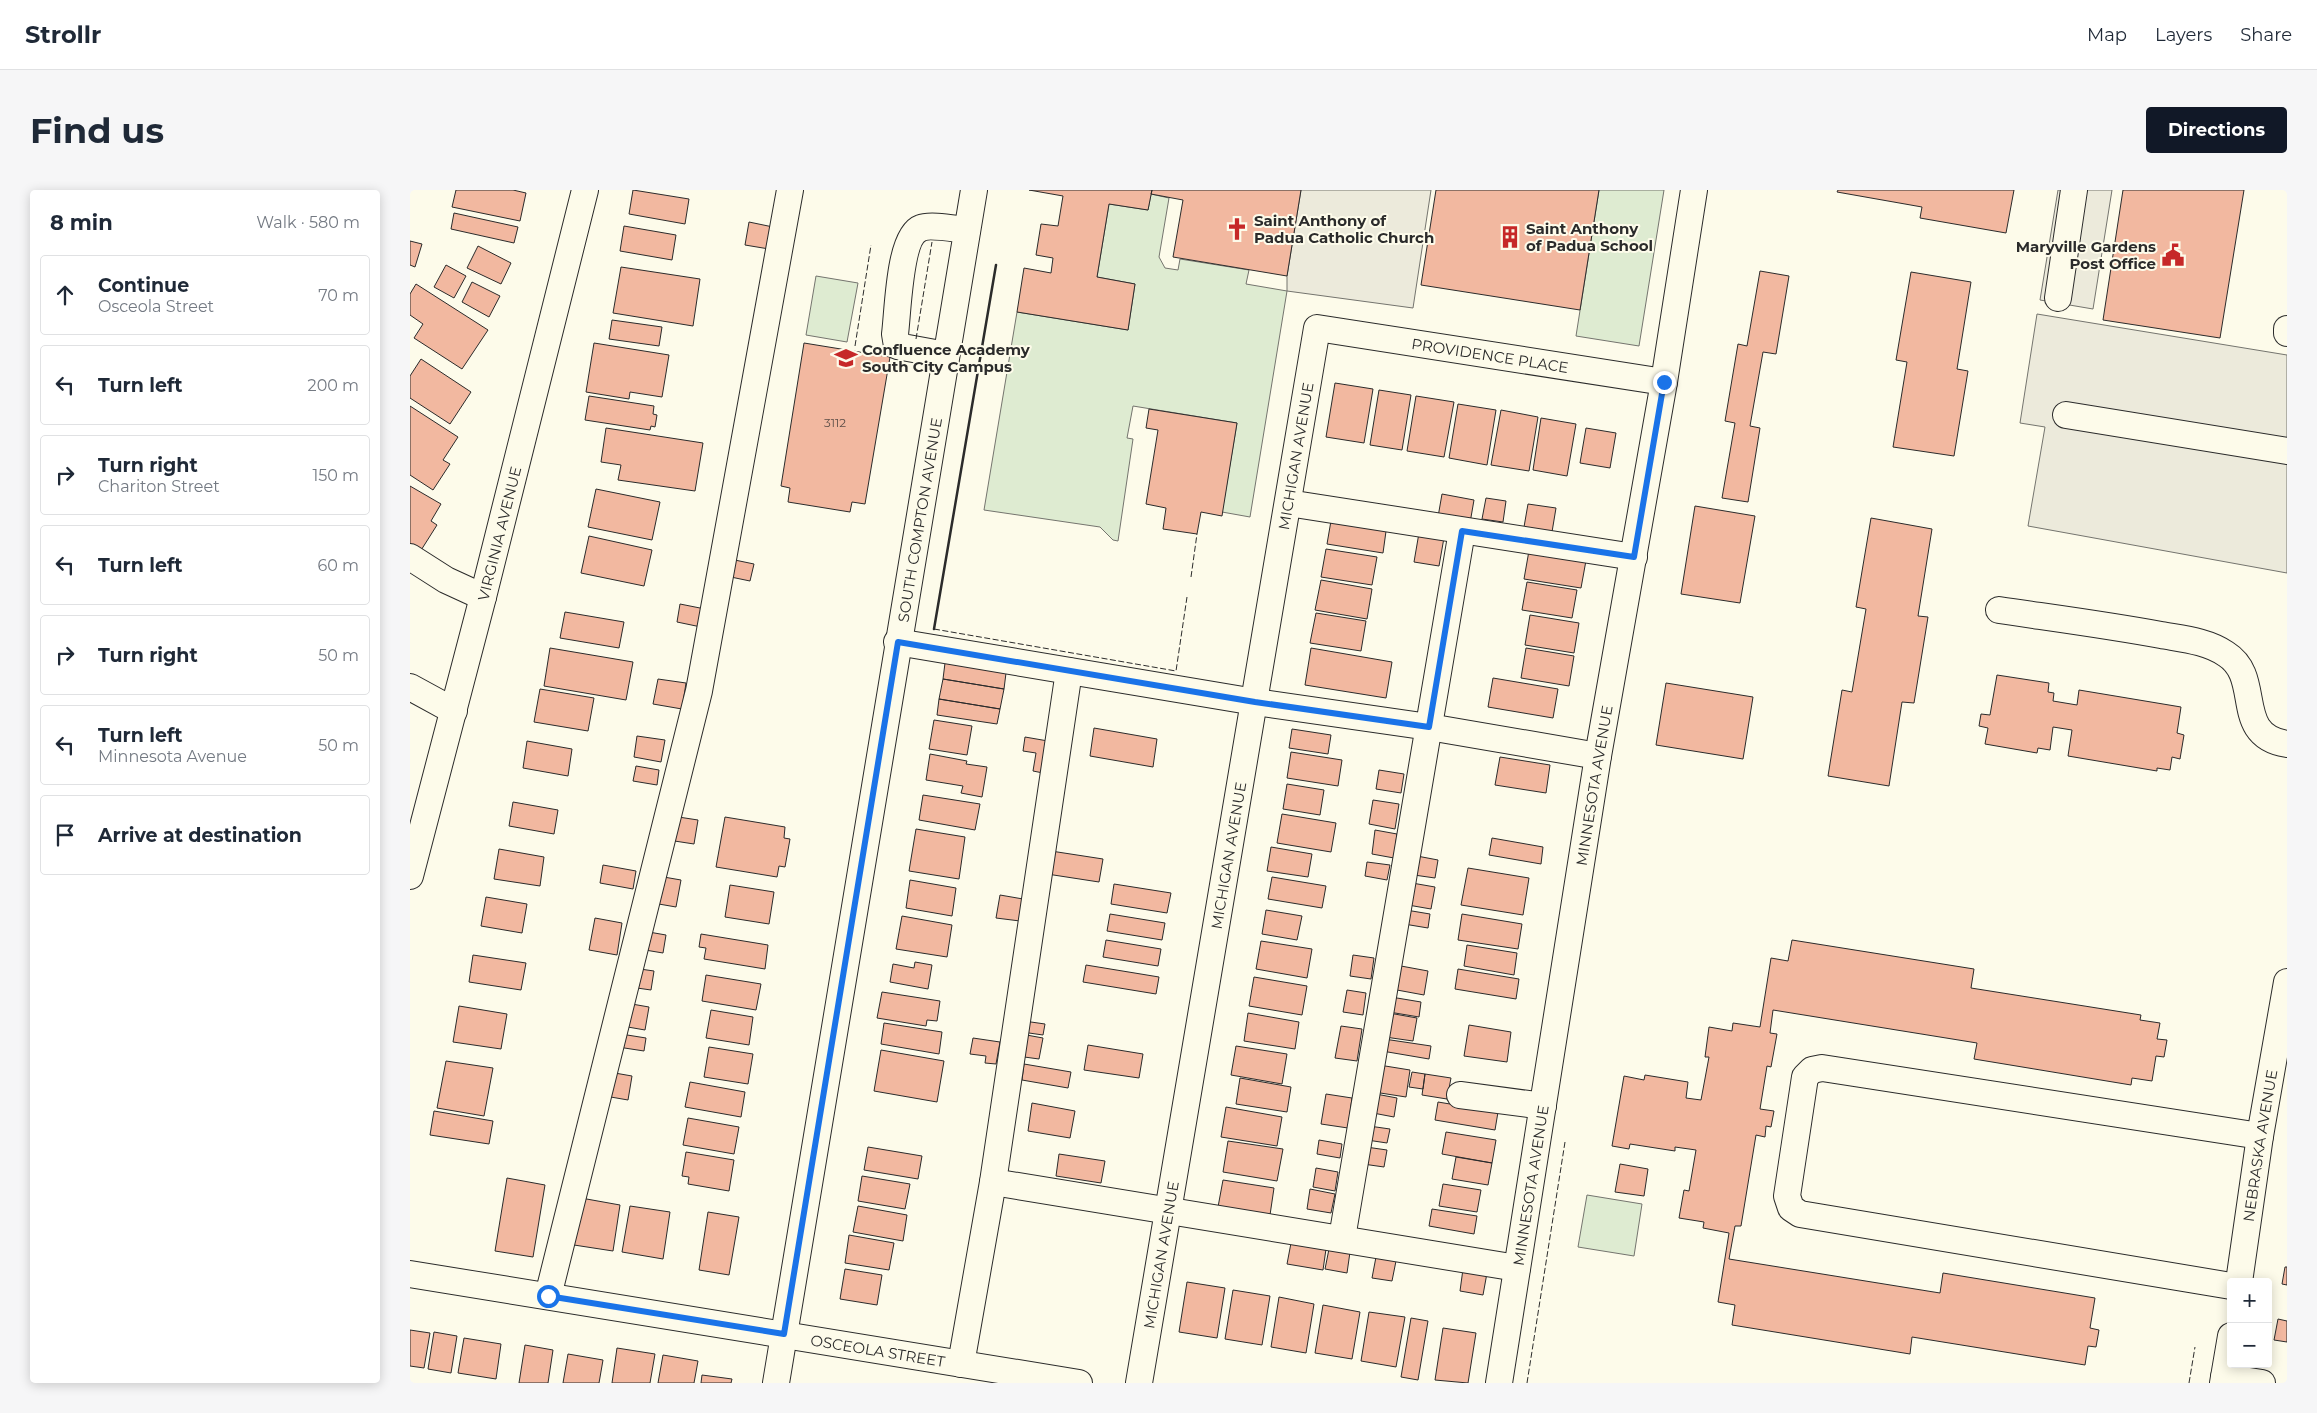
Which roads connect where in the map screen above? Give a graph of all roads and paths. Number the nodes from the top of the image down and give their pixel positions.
1 (585, 190) edge
2 (790, 190) edge
3 (974, 190) edge
4 (1694, 190) edge
5 (2074, 190) edge
6 (967, 230) junction
7 (2058, 298) dead end
8 (1317, 328) joint
9 (2287, 329) edge
10 (2287, 333) edge
11 (946, 355) junction
12 (1664, 382) junction
13 (2066, 415) dead end
14 (2287, 451) edge
15 (1288, 503) junction
16 (1462, 531) junction
17 (1634, 557) junction
18 (410, 558) edge
19 (483, 598) junction
20 (1999, 610) dead end
21 (898, 642) junction
22 (1069, 671) junction
23 (410, 687) edge
24 (1255, 702) junction
25 (454, 711) junction
26 (1429, 727) junction
27 (2287, 744) edge
28 (1598, 756) junction
29 (410, 876) edge
30 (2287, 982) edge
31 (1460, 1095) dead end
32 (1543, 1106) junction
33 (2260, 1136) junction
34 (993, 1182) junction
35 (1169, 1211) junction
36 (1342, 1238) junction
37 (1517, 1268) junction
38 (410, 1274) edge
39 (2240, 1278) edge
40 (2227, 1285) edge
41 (548, 1296) junction
42 (784, 1334) junction
43 (2227, 1361) edge
44 (962, 1364) junction
45 (2224, 1380) edge
46 (776, 1383) edge
47 (1079, 1383) edge
48 (1140, 1383) edge
49 (1499, 1383) edge
50 (2262, 1383) edge

1 - 19 street, VIRGINIA AVENUE
2 - 41 street
3 - 6 street, SOUTH COMPTON AVENUE
4 - 12 street, MINNESOTA AVENUE
5 - 7 street
6 - 11 street, SOUTH COMPTON AVENUE
6 - 11 street
8 - 12 street, PROVIDENCE PLACE
8 - 15 street, MICHIGAN AVENUE
9 - 10 street
11 - 21 street, SOUTH COMPTON AVENUE
12 - 17 street, MINNESOTA AVENUE
13 - 14 street
15 - 16 street
15 - 24 street, MICHIGAN AVENUE
16 - 17 street
16 - 26 street
17 - 28 street, MINNESOTA AVENUE
18 - 19 street
19 - 25 street, VIRGINIA AVENUE
20 - 27 street
21 - 22 street
21 - 42 street, SOUTH COMPTON AVENUE
22 - 24 street
22 - 34 street
23 - 25 street
24 - 26 street
24 - 35 street, MICHIGAN AVENUE
25 - 29 street, VIRGINIA AVENUE
26 - 28 street
26 - 36 street
28 - 32 street, MINNESOTA AVENUE
30 - 33 street, NEBRASKA AVENUE
31 - 32 street
32 - 37 street, MINNESOTA AVENUE
33 - 39 street, NEBRASKA AVENUE
33 - 40 street
34 - 35 street
34 - 44 street
35 - 36 street
35 - 48 street, MICHIGAN AVENUE
36 - 37 street
37 - 49 street, MINNESOTA AVENUE
38 - 41 street, OSCEOLA STREET
41 - 42 street, OSCEOLA STREET
42 - 44 street, OSCEOLA STREET
42 - 46 street, SOUTH COMPTON AVENUE
43 - 45 street
44 - 47 street, OSCEOLA STREET
45 - 50 street

